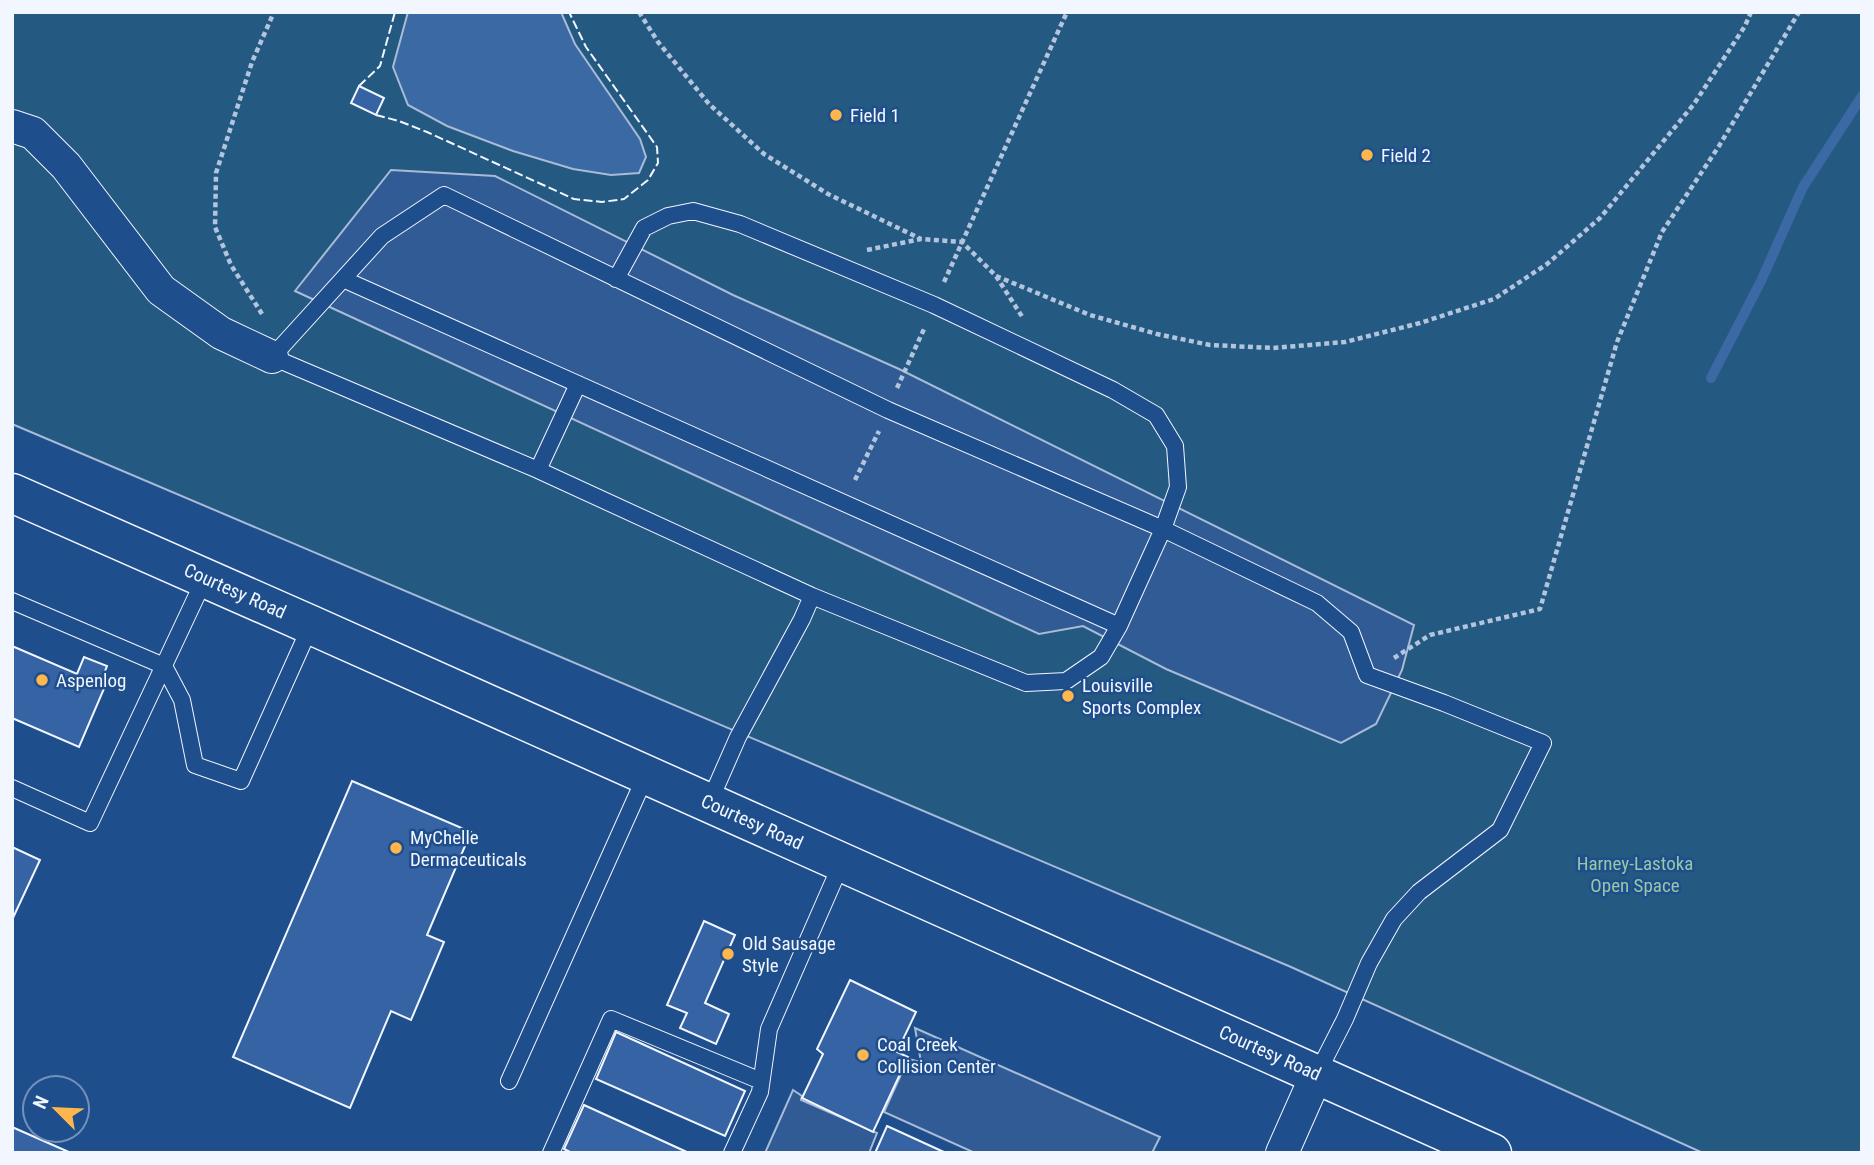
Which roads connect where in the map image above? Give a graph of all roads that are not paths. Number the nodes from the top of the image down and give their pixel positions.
1 (12, 126) edge
2 (343, 278) junction
3 (616, 278) junction
4 (272, 356) junction
5 (578, 384) junction
6 (538, 470) junction
7 (12, 493) edge
8 (1163, 529) junction
9 (205, 578) junction
10 (812, 596) junction
11 (12, 601) edge
12 (311, 625) junction
13 (1119, 626) junction
14 (164, 666) junction
15 (646, 775) junction
16 (12, 788) edge
17 (709, 803) junction
18 (842, 862) junction
19 (1317, 1074) junction
20 (509, 1081) dead end
21 (761, 1081) junction
22 (551, 1153) edge
23 (732, 1153) edge
24 (1282, 1153) edge
25 (1492, 1153) edge

1 - 4 street
2 - 3 lane
2 - 4 lane
2 - 5 lane
3 - 8 lane
3 - 8 lane
4 - 6 lane
5 - 6 lane
5 - 13 lane
6 - 10 lane
7 - 9 main road, Courtesy Road
8 - 13 lane
8 - 19 lane
9 - 12 main road, Courtesy Road
9 - 14 lane
10 - 13 lane
10 - 17 lane
11 - 14 lane
12 - 14 lane
12 - 15 main road, Courtesy Road
14 - 16 lane
15 - 17 main road, Courtesy Road
15 - 20 lane
17 - 18 main road, Courtesy Road
18 - 19 main road, Courtesy Road
18 - 21 lane
19 - 24 street
19 - 25 main road, Courtesy Road
21 - 22 lane
21 - 23 lane

